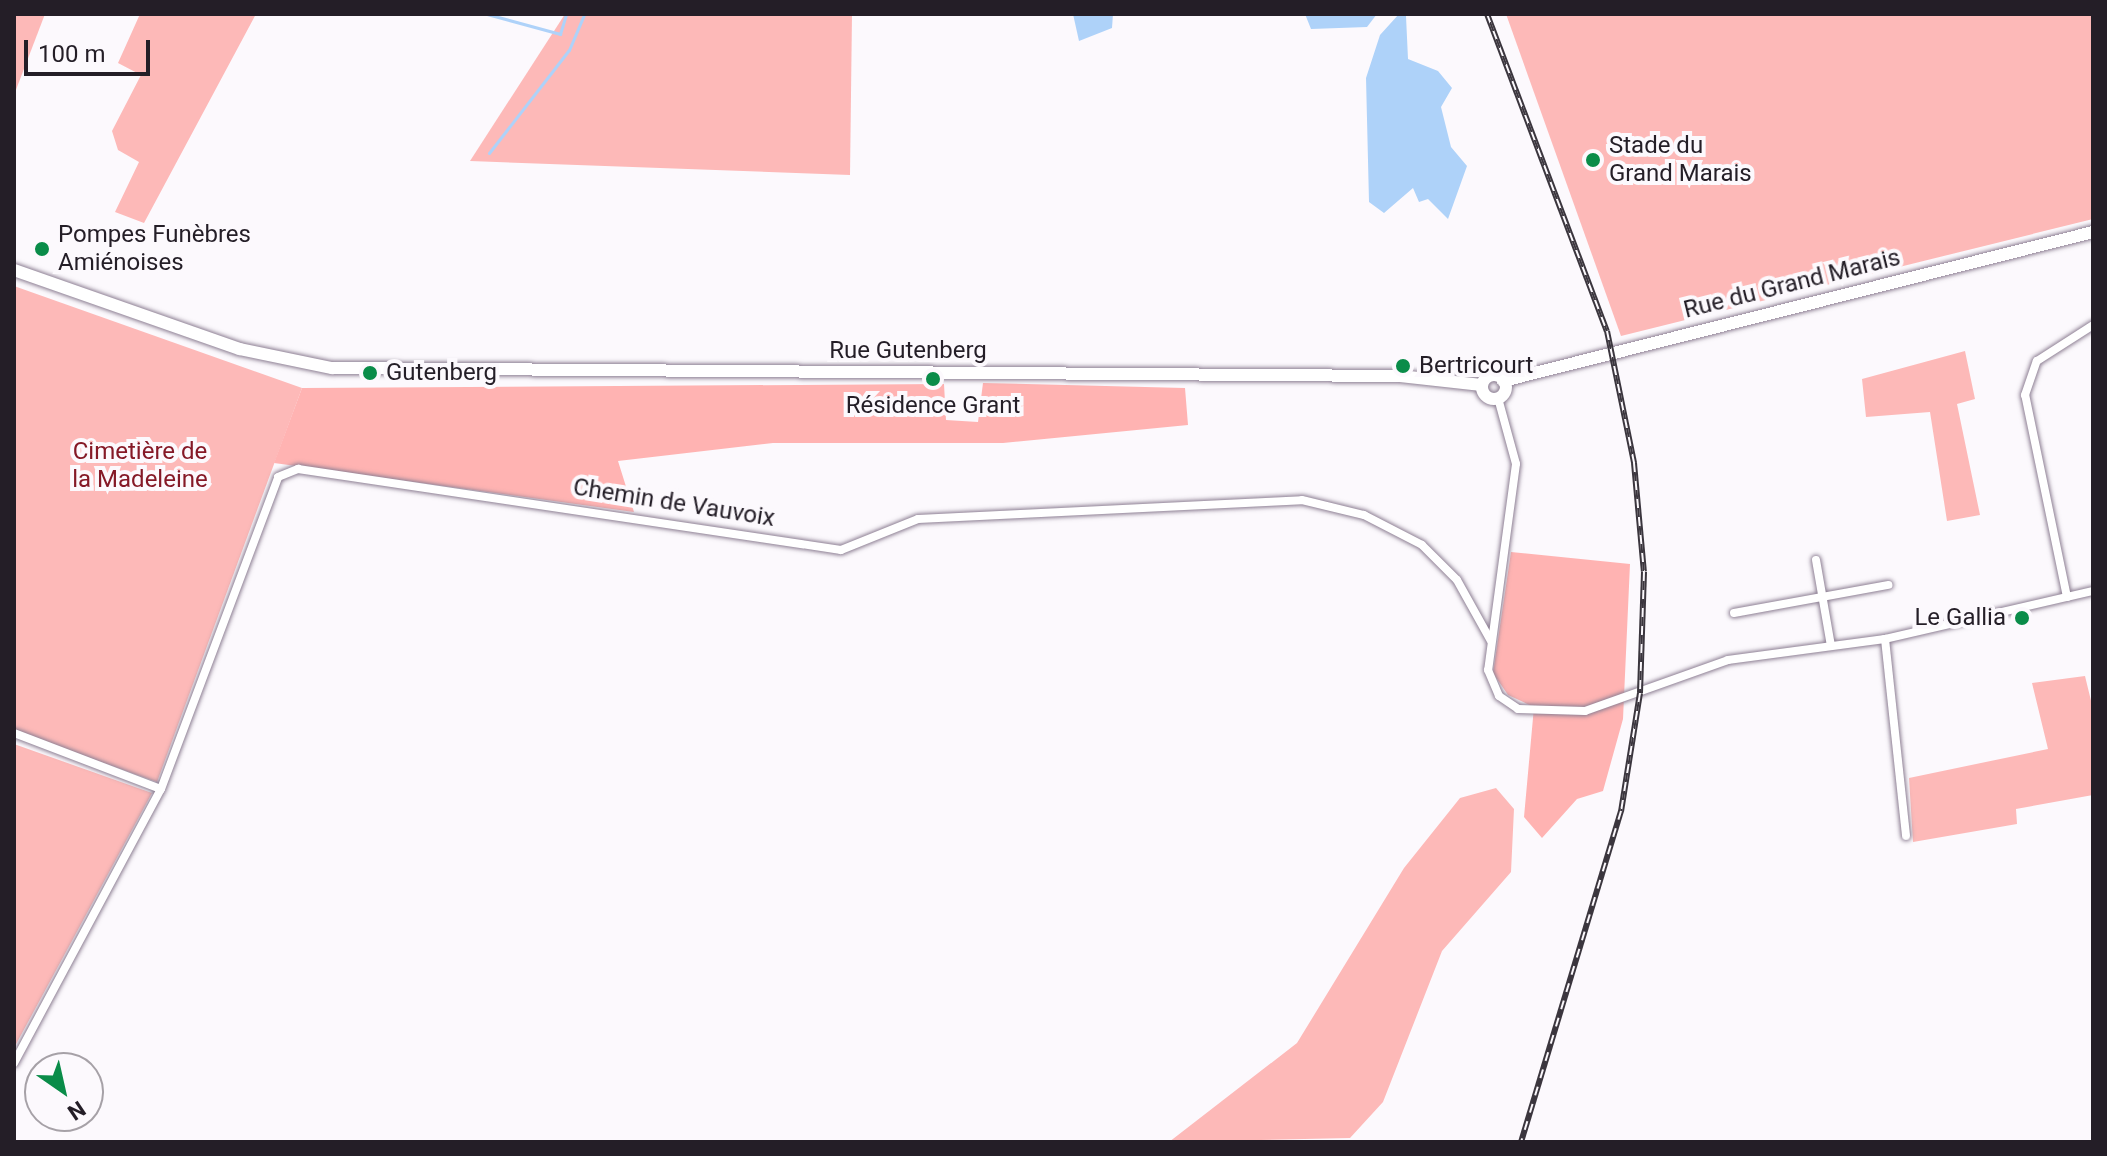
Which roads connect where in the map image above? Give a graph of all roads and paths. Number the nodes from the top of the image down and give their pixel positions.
1 (2093, 232) edge
2 (14, 270) edge
3 (2093, 325) edge
4 (1503, 381) junction
5 (1482, 385) junction
6 (1498, 398) junction
7 (1816, 560) dead end
8 (1888, 585) dead end
9 (2093, 591) edge
10 (1823, 596) junction
11 (2067, 597) junction
12 (1734, 613) dead end
13 (1885, 639) junction
14 (1491, 641) junction
15 (1831, 646) junction
16 (14, 733) edge
17 (161, 789) junction
18 (1906, 836) dead end
19 (14, 1063) edge

1 - 4 street, Rue du Grand Marais
2 - 5 street, Rue Gutenberg
3 - 11 street
4 - 5 street, Rue du Grand Marais
4 - 6 street
5 - 6 street
6 - 14 street
7 - 10 street
8 - 10 street
9 - 11 street
10 - 12 street
10 - 15 street
11 - 13 street
13 - 15 street
13 - 18 street
14 - 15 street
14 - 17 street, Chemin de Vauvoix
16 - 17 street
17 - 19 street, Chemin de Vauvoix

